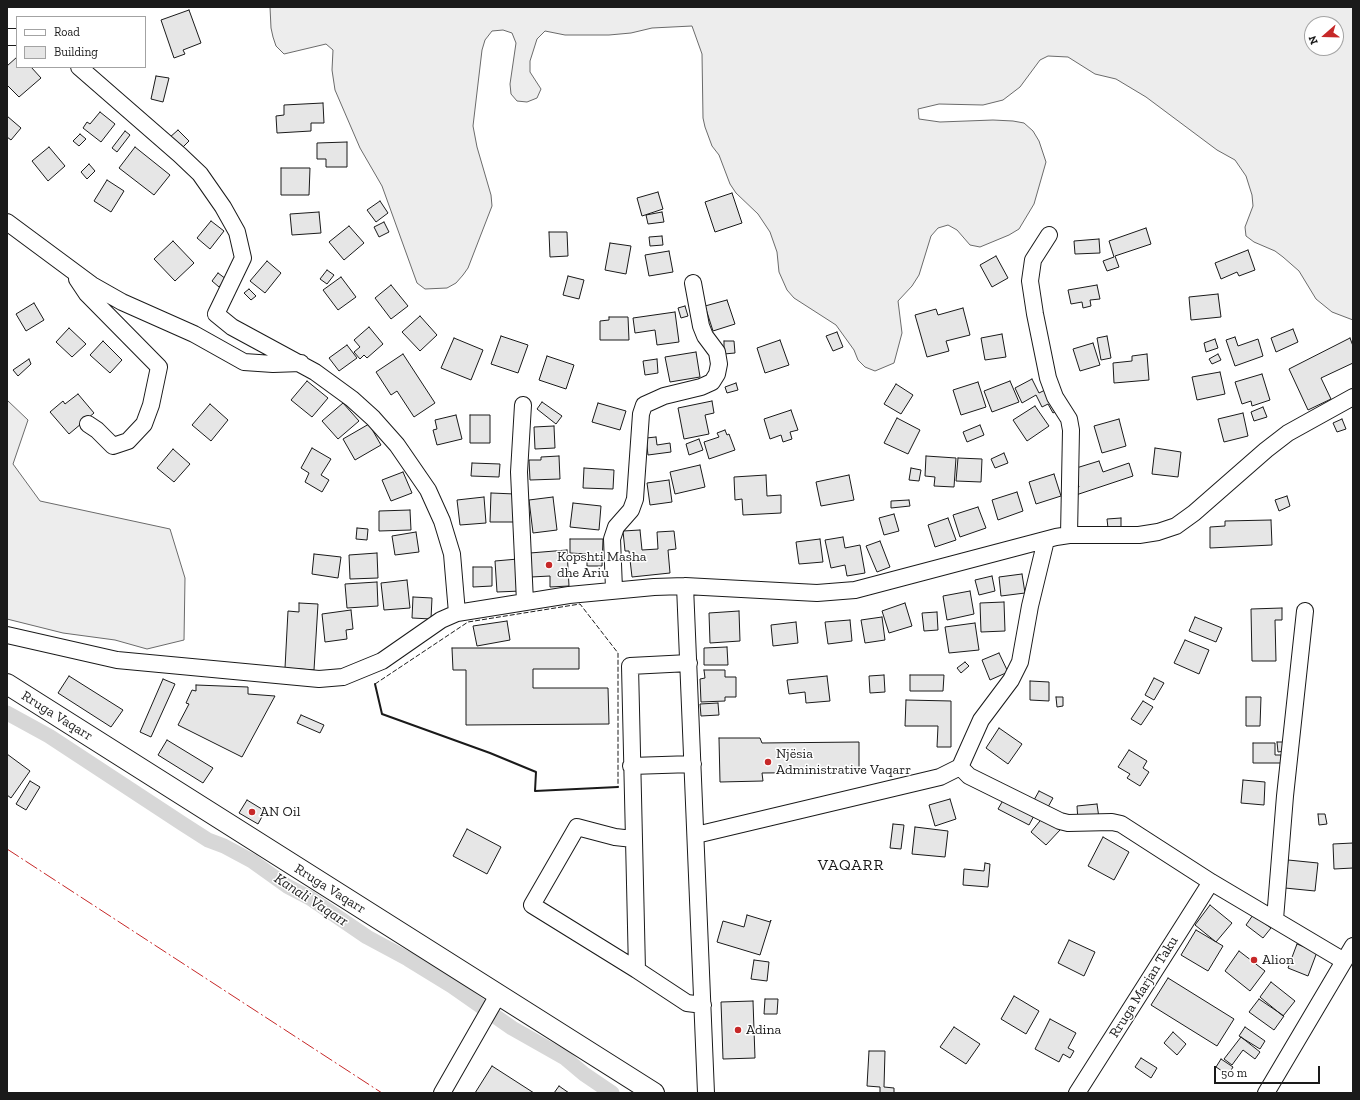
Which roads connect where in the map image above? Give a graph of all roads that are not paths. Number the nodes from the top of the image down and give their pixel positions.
1 (79, 68) edge
2 (7, 222) edge
3 (1049, 235) dead end
4 (71, 270) junction
5 (693, 283) dead end
6 (301, 363) junction
7 (1353, 397) edge
8 (523, 405) dead end
9 (88, 424) dead end
10 (1070, 535) junction
11 (1046, 540) junction
12 (685, 586) junction
13 (614, 589) junction
14 (525, 602) junction
15 (1305, 611) dead end
16 (457, 613) junction
17 (7, 635) edge
18 (689, 663) junction
19 (7, 684) edge
20 (693, 764) junction
21 (631, 766) junction
22 (960, 767) junction
23 (696, 835) junction
24 (634, 839) junction
25 (1211, 882) junction
26 (1275, 920) junction
27 (1353, 946) edge
28 (1344, 961) junction
29 (637, 970) junction
30 (703, 1006) junction
31 (491, 1007) junction
32 (442, 1093) edge
33 (654, 1093) edge
34 (706, 1093) edge
35 (1077, 1093) edge
36 (1266, 1093) edge

1 - 6 street
2 - 4 street
3 - 10 street
4 - 6 street
4 - 9 street
5 - 13 street
6 - 16 street
7 - 10 street
8 - 14 street
10 - 11 street
11 - 12 street
11 - 22 street
12 - 13 street
12 - 18 street
13 - 14 street
14 - 16 street
15 - 26 street
16 - 17 street
18 - 20 street
18 - 21 street
19 - 31 main road, Rruga Vaqarr
20 - 21 street
20 - 23 street
21 - 24 street
22 - 23 street
22 - 25 street
23 - 30 street
24 - 29 street
24 - 29 street
25 - 26 street
25 - 35 street, Rruga Marjan Taku
26 - 28 street
27 - 28 street
28 - 36 street
29 - 30 street
30 - 34 street
31 - 32 street
31 - 33 main road, Rruga Vaqarr

